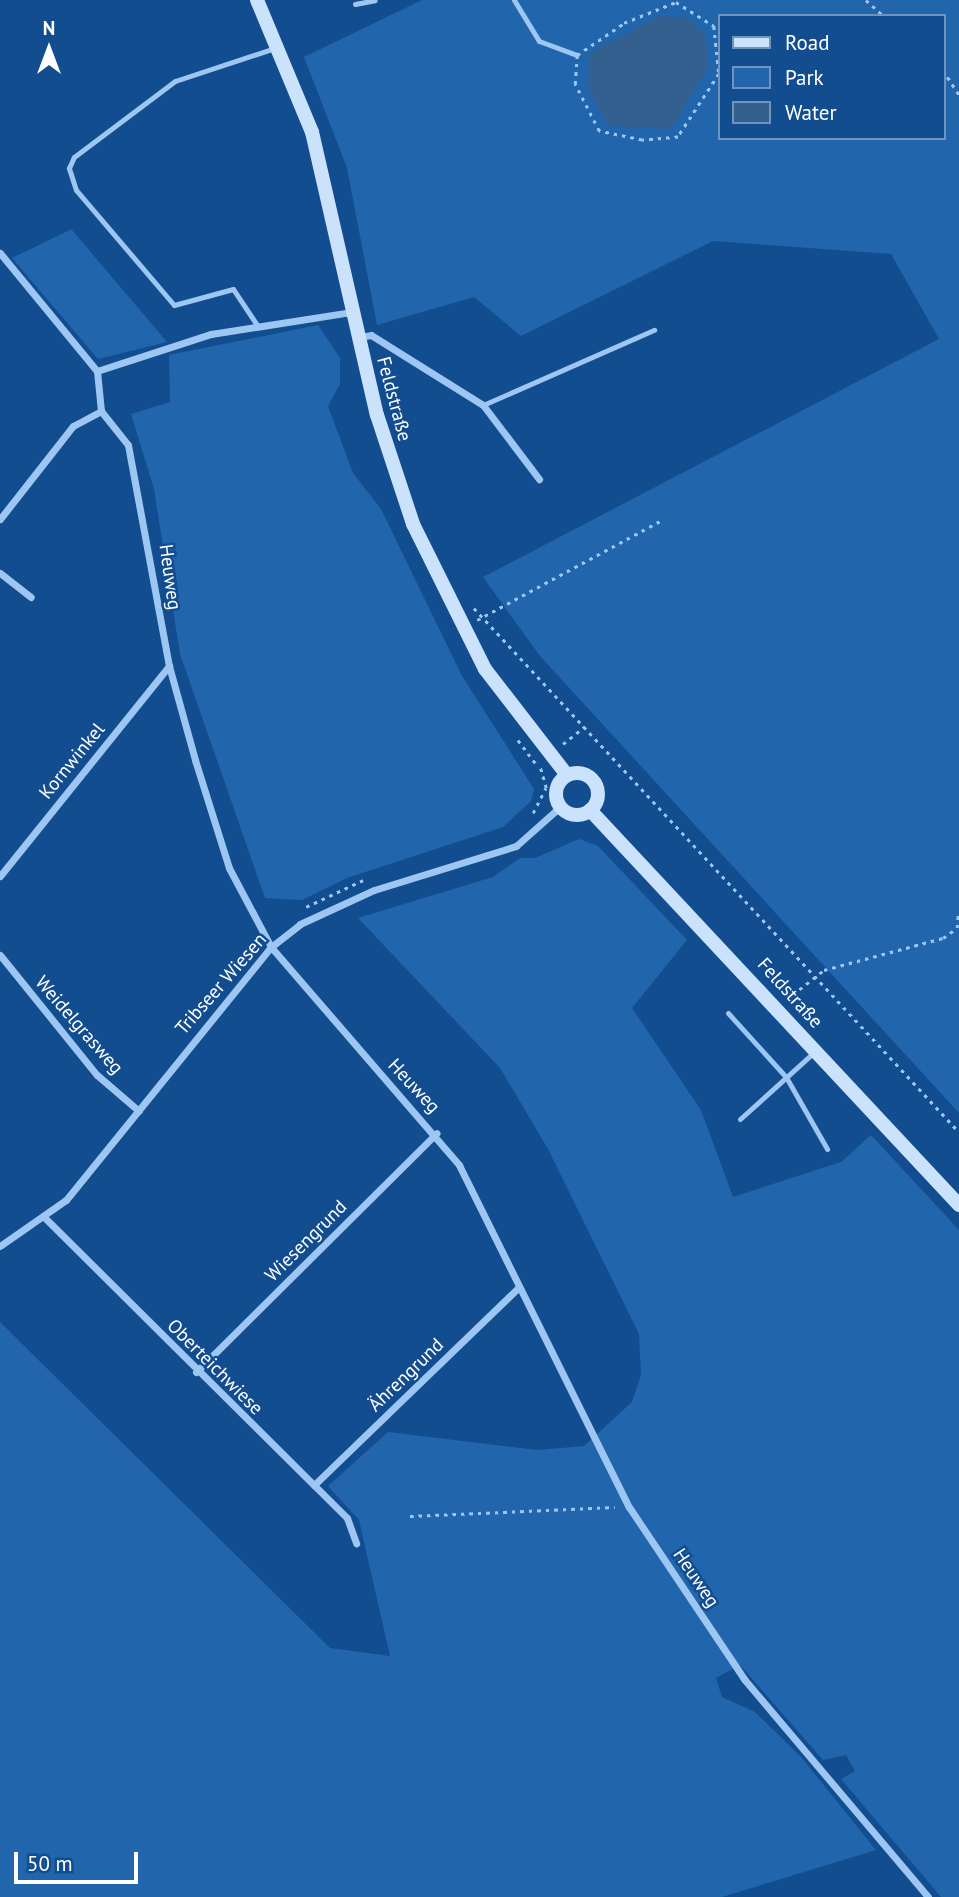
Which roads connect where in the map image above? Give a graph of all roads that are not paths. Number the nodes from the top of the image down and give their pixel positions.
1 (257, 0) edge
2 (375, 0) edge
3 (514, 0) edge
4 (355, 4) dead end
5 (278, 47) junction
6 (577, 55) road end
7 (0, 253) edge
8 (352, 312) junction
9 (257, 325) junction
10 (654, 330) dead end
11 (358, 338) junction
12 (97, 371) junction
13 (482, 405) junction
14 (101, 411) junction
15 (539, 479) dead end
16 (0, 519) edge
17 (0, 573) edge
18 (31, 597) dead end
19 (169, 666) junction
20 (567, 775) junction
21 (561, 806) junction
22 (590, 810) junction
23 (0, 876) edge
24 (271, 947) junction
25 (0, 955) edge
26 (728, 1013) dead end
27 (816, 1051) junction
28 (786, 1077) junction
29 (139, 1111) junction
30 (740, 1119) dead end
31 (437, 1133) junction
32 (827, 1149) dead end
33 (959, 1205) edge
34 (44, 1217) junction
35 (0, 1246) edge
36 (519, 1287) junction
37 (196, 1371) junction
38 (314, 1485) junction
39 (356, 1543) dead end
40 (928, 1897) edge

1 - 5 main road, Feldstraße
2 - 4 lane
3 - 6 lane
5 - 8 main road, Feldstraße
5 - 9 lane
7 - 12 street
8 - 9 street
8 - 11 main road, Feldstraße
9 - 12 street
10 - 13 lane
11 - 13 street
11 - 20 main road, Feldstraße
12 - 14 street
13 - 15 street
14 - 16 street
14 - 19 street, Heuweg
17 - 18 street
19 - 23 street, Kornwinkel
19 - 24 street, Heuweg
20 - 21 main road
20 - 22 main road
21 - 22 main road
21 - 24 street, Tribseer Wiesen
22 - 27 main road, Feldstraße
24 - 29 street, Tribseer Wiesen
24 - 31 street, Heuweg
25 - 29 street, Weidelgrasweg
26 - 28 lane
27 - 28 lane
27 - 33 main road, Feldstraße
28 - 30 lane
28 - 32 lane
29 - 34 street, Tribseer Wiesen
31 - 36 street, Heuweg
31 - 37 street, Wiesengrund
34 - 35 street, Tribseer Wiesen
34 - 37 street, Oberteichwiese
36 - 38 street, Ährengrund
36 - 40 street, Heuweg
37 - 38 street, Oberteichwiese
38 - 39 street, Oberteichwiese

